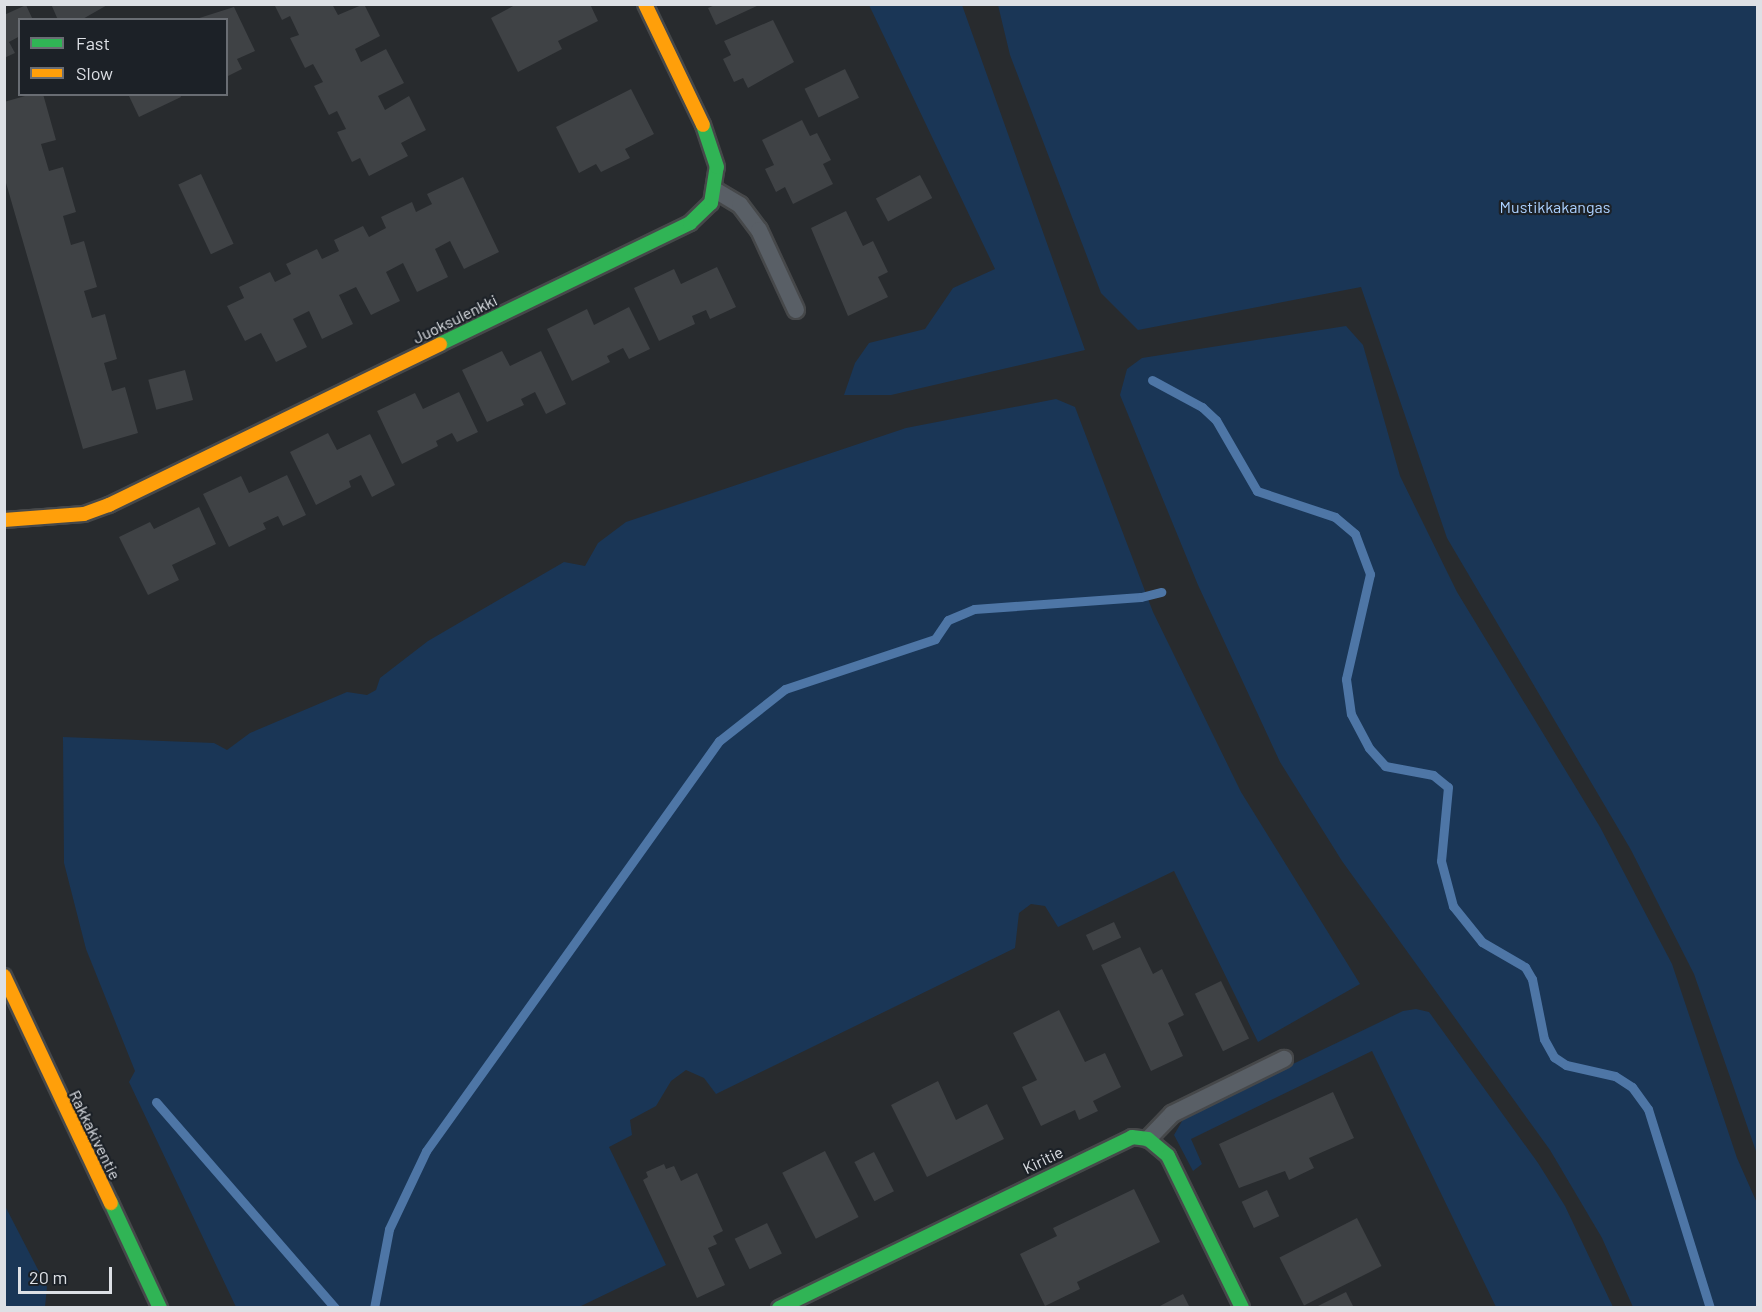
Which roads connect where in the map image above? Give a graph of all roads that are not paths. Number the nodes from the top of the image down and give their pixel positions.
1 (645, 4) edge
2 (715, 190) junction
3 (796, 310) dead end
4 (4, 519) edge
5 (4, 976) edge
6 (1284, 1059) dead end
7 (1148, 1139) junction
8 (160, 1308) edge
9 (779, 1308) edge
10 (1242, 1308) edge

1 - 2 street
2 - 3 lane
2 - 4 street, Juoksulenkki
5 - 8 street, Rakkakiventie
6 - 7 lane
7 - 9 street, Kiritie
7 - 10 street

